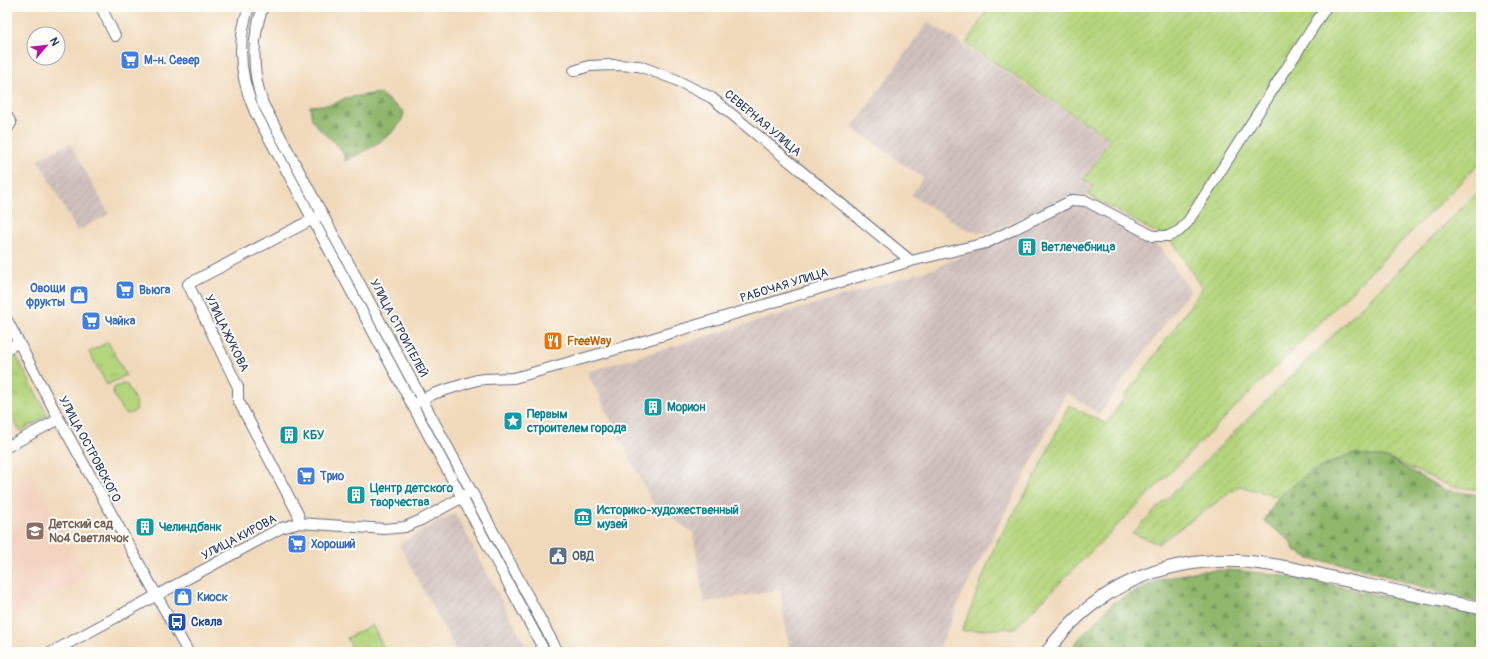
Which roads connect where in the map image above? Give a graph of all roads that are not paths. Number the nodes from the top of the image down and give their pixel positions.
1 (101, 7) edge
2 (249, 7) edge
3 (263, 7) edge
4 (1326, 7) edge
5 (115, 36) dead end
6 (574, 71) dead end
7 (7, 116) edge
8 (7, 129) edge
9 (322, 213) junction
10 (312, 219) junction
11 (910, 261) junction
12 (7, 320) edge
13 (19, 342) junction
14 (7, 349) edge
15 (423, 400) junction
16 (412, 405) junction
17 (59, 419) junction
18 (7, 447) edge
19 (472, 492) junction
20 (462, 497) junction
21 (300, 523) junction
22 (156, 596) junction
23 (1481, 608) edge
24 (52, 652) edge
25 (188, 652) edge
26 (545, 652) edge
27 (558, 652) edge
28 (1047, 652) edge

1 - 5 street
2 - 10 street, УЛИЦА СТРОИТЕЛЕЙ
3 - 9 street, УЛИЦА СТРОИТЕЛЕЙ
4 - 11 street, РАБОЧАЯ УЛИЦА
6 - 11 street, СЕВЕРНАЯ УЛИЦА
7 - 8 street
9 - 10 street
9 - 15 street, УЛИЦА СТРОИТЕЛЕЙ
10 - 16 street, УЛИЦА СТРОИТЕЛЕЙ
10 - 21 street, УЛИЦА ЖУКОВА
11 - 15 street, РАБОЧАЯ УЛИЦА
12 - 13 street, УЛИЦА ОСТРОВСКОГО
13 - 14 street
13 - 17 street, УЛИЦА ОСТРОВСКОГО
15 - 16 street, РАБОЧАЯ УЛИЦА
15 - 19 street, УЛИЦА СТРОИТЕЛЕЙ
16 - 20 street, УЛИЦА СТРОИТЕЛЕЙ
17 - 18 street
17 - 22 street, УЛИЦА ОСТРОВСКОГО
19 - 20 street, УЛИЦА КИРОВА
19 - 27 street, УЛИЦА СТРОИТЕЛЕЙ
20 - 21 street, УЛИЦА КИРОВА
20 - 26 street, УЛИЦА СТРОИТЕЛЕЙ
21 - 22 street, УЛИЦА КИРОВА
22 - 24 street, УЛИЦА КИРОВА
22 - 25 street, УЛИЦА ОСТРОВСКОГО
23 - 28 main road

